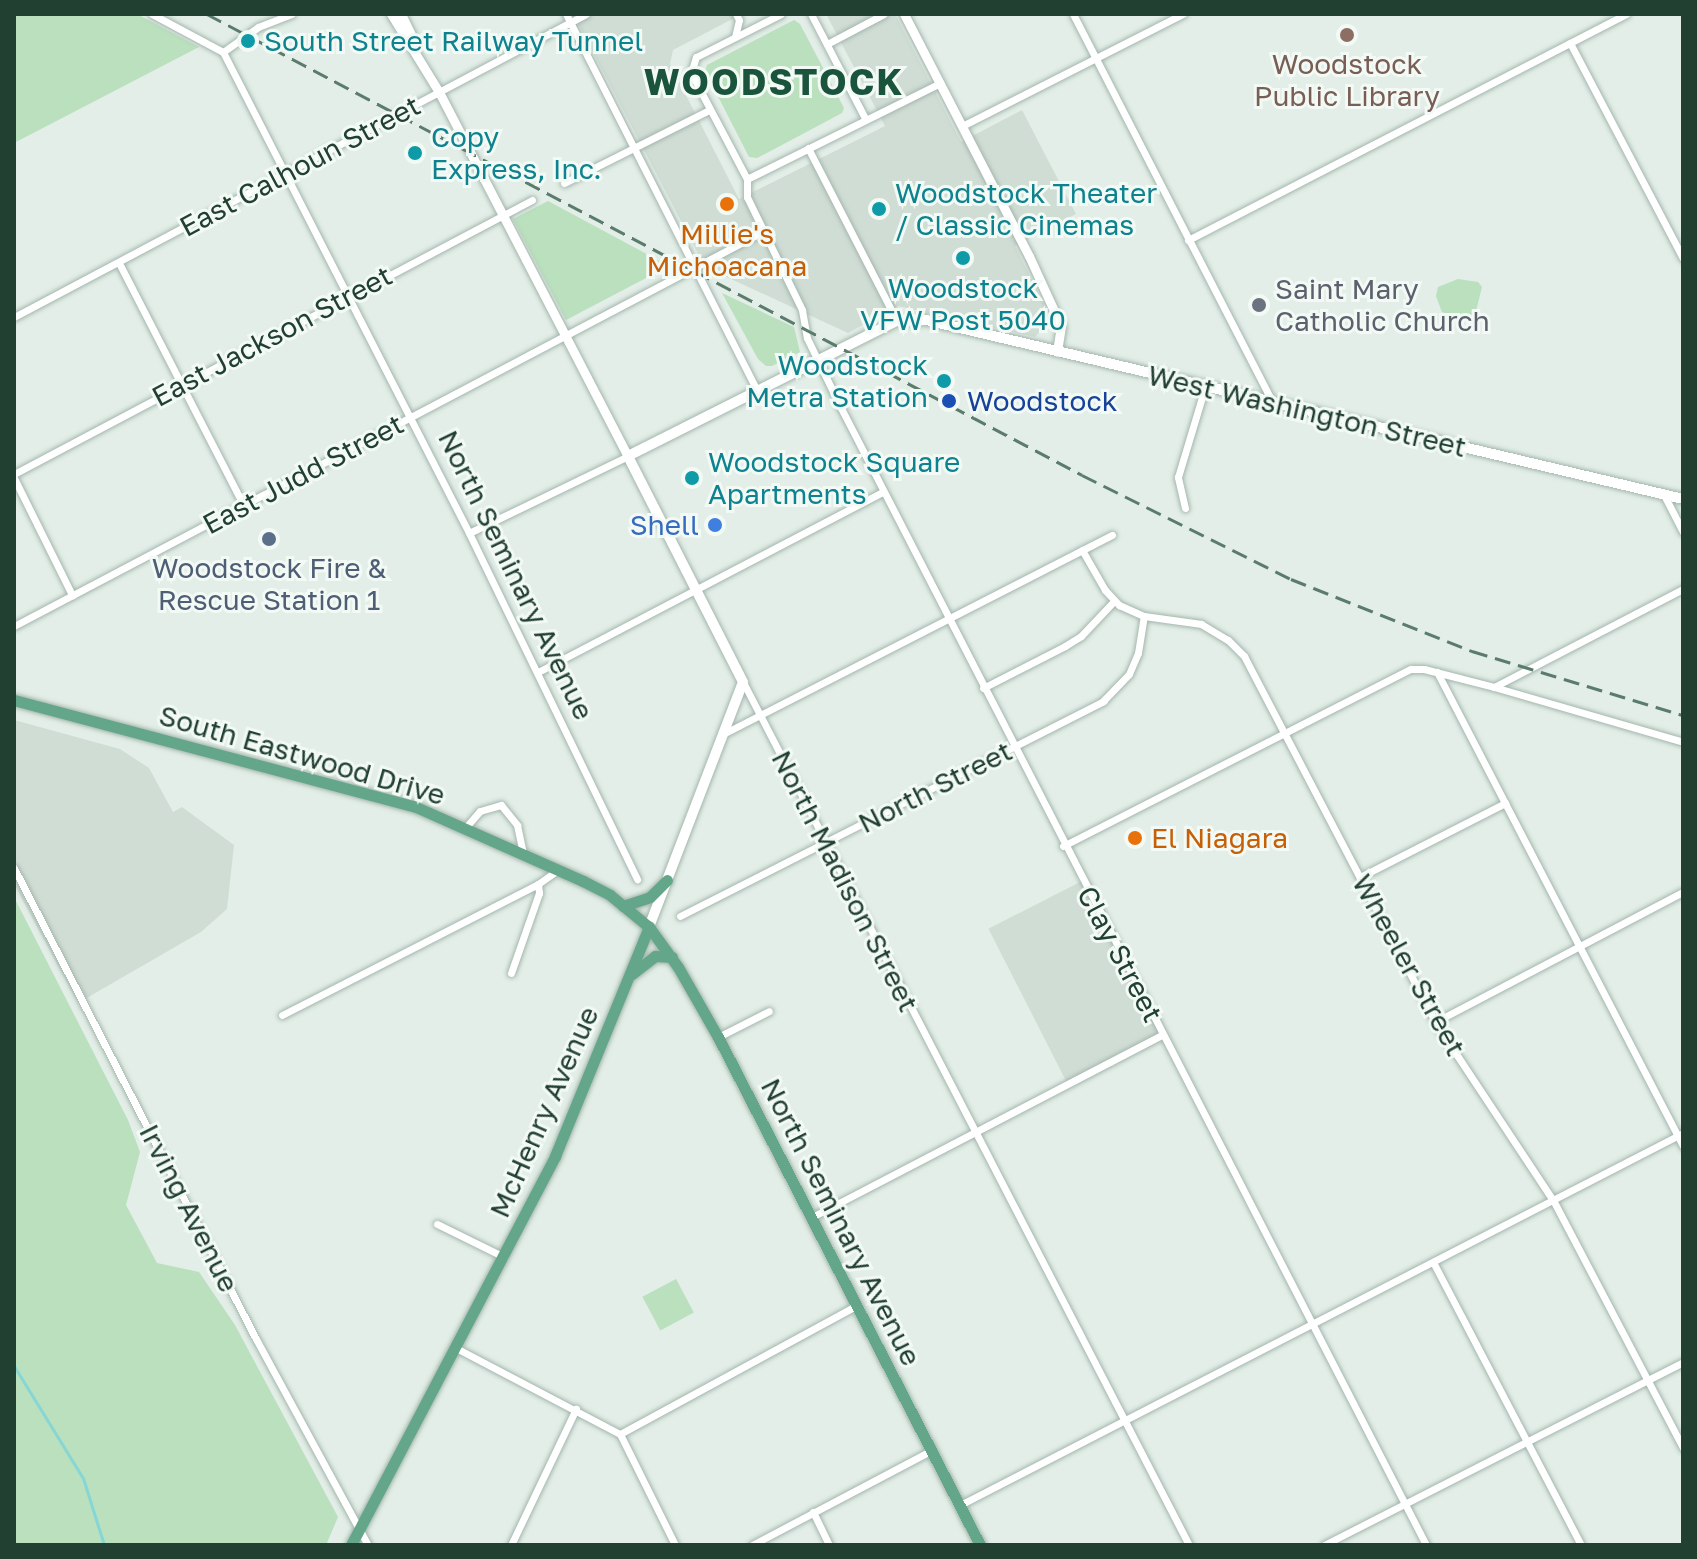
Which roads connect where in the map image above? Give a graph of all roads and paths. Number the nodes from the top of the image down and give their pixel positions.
1 (152, 14) edge
2 (283, 14) edge
3 (292, 14) edge
4 (391, 14) edge
5 (401, 14) edge
6 (586, 14) edge
7 (781, 14) edge
8 (811, 14) edge
9 (884, 14) edge
10 (904, 14) edge
11 (1073, 14) edge
12 (1183, 14) edge
13 (1626, 14) edge
14 (738, 17) edge
15 (568, 18) edge
16 (758, 26) junction
17 (735, 37) junction
18 (1570, 43) junction
19 (827, 44) junction
20 (417, 51) junction
21 (223, 52) junction
22 (1096, 58) junction
23 (940, 83) junction
24 (439, 92) junction
25 (709, 110) junction
26 (865, 118) junction
27 (962, 126) junction
28 (636, 147) junction
29 (808, 148) junction
30 (284, 174) junction
31 (747, 179) junction
32 (564, 183) dead end
33 (532, 200) dead end
34 (503, 215) junction
35 (762, 232) junction
36 (1188, 240) junction
37 (1683, 258) edge
38 (119, 263) junction
39 (695, 267) junction
40 (348, 294) junction
41 (14, 317) edge
42 (897, 321) junction
43 (565, 336) junction
44 (1057, 352) junction
45 (817, 361) junction
46 (181, 385) junction
47 (1205, 387) junction
48 (757, 391) junction
49 (1272, 402) junction
50 (411, 417) junction
51 (628, 456) junction
52 (14, 476) edge
53 (883, 492) junction
54 (1664, 495) junction
55 (1683, 499) edge
56 (244, 506) junction
57 (1185, 508) dead end
58 (1683, 532) edge
59 (469, 533) junction
60 (1112, 535) dead end
61 (1082, 550) junction
62 (1683, 589) edge
63 (696, 590) junction
64 (72, 595) junction
65 (1114, 601) junction
66 (1144, 616) junction
67 (947, 619) junction
68 (14, 626) edge
69 (538, 672) junction
70 (1437, 672) junction
71 (743, 682) junction
72 (1494, 687) junction
73 (983, 688) junction
74 (14, 700) edge
75 (760, 715) junction
76 (1285, 733) junction
77 (723, 734) junction
78 (1683, 742) edge
79 (1014, 747) junction
80 (1505, 803) junction
81 (466, 827) junction
82 (825, 843) junction
83 (1063, 846) junction
84 (523, 853) junction
85 (14, 868) edge
86 (558, 870) junction
87 (1360, 877) junction
88 (637, 879) dead end
89 (667, 880) junction
90 (538, 884) junction
91 (1683, 892) edge
92 (623, 906) junction
93 (680, 916) dead end
94 (649, 927) junction
95 (1579, 946) junction
96 (672, 957) junction
97 (511, 973) dead end
98 (629, 977) junction
99 (769, 1011) dead end
100 (282, 1015) dead end
101 (1435, 1022) junction
102 (1162, 1035) junction
103 (718, 1037) junction
104 (976, 1132) junction
105 (1680, 1134) edge
106 (1683, 1146) edge
107 (1553, 1200) junction
108 (812, 1217) junction
109 (437, 1224) dead end
110 (504, 1257) junction
111 (1433, 1262) junction
112 (858, 1305) junction
113 (1311, 1325) junction
114 (456, 1348) junction
115 (1683, 1362) edge
116 (1647, 1380) junction
117 (576, 1409) junction
118 (1124, 1421) junction
119 (620, 1434) junction
120 (1527, 1441) junction
121 (1683, 1448) edge
122 (932, 1450) junction
123 (1404, 1504) junction
124 (960, 1505) junction
125 (813, 1512) junction
126 (359, 1530) junction
127 (515, 1543) edge
128 (351, 1545) edge
129 (368, 1545) edge
130 (675, 1545) edge
131 (752, 1545) edge
132 (829, 1545) edge
133 (980, 1545) edge
134 (1189, 1545) edge
135 (1324, 1545) edge
136 (1426, 1545) edge
137 (1581, 1545) edge

1 - 21 street
2 - 3 street
2 - 21 street
4 - 20 street
5 - 20 street
6 - 15 street, East Calhoun Street
7 - 16 street
8 - 19 street
9 - 19 street
10 - 23 street
11 - 22 street
12 - 22 street
13 - 18 street
14 - 16 street
14 - 17 street
15 - 24 street, East Calhoun Street
15 - 28 street
16 - 17 street
17 - 25 street, Clay Street
18 - 36 street
18 - 37 street
19 - 26 street
20 - 24 street, North Madison Street
21 - 30 street, North Seminary Avenue
22 - 27 street
22 - 36 street
23 - 26 street
23 - 27 street
24 - 30 street, East Calhoun Street
24 - 34 street, North Madison Street
25 - 28 street
25 - 31 street, Clay Street
26 - 29 street
27 - 44 street
28 - 32 street
28 - 39 street
29 - 31 street
29 - 42 street
30 - 38 street, East Calhoun Street
30 - 40 street, North Seminary Avenue
31 - 35 street, Clay Street
33 - 34 street, East Jackson Street
34 - 40 street, East Jackson Street
34 - 43 street, North Madison Street
35 - 39 street, East Judd Street
35 - 45 street, Clay Street
36 - 49 street
38 - 41 street, East Calhoun Street
38 - 46 street
39 - 43 street, East Judd Street
39 - 48 street
40 - 46 street, East Jackson Street
40 - 50 street, North Seminary Avenue
42 - 44 main road, West Washington Street
42 - 45 main road, West Washington Street
43 - 50 street, East Judd Street
43 - 51 street, North Madison Street
44 - 47 main road, West Washington Street
45 - 48 main road, West Washington Street
45 - 53 street, Clay Street
46 - 52 street, East Jackson Street
46 - 56 street
47 - 49 main road, West Washington Street
47 - 57 street
48 - 51 main road, West Washington Street
49 - 54 main road, West Washington Street
50 - 56 street, East Judd Street
50 - 59 street, North Seminary Avenue
51 - 59 street
51 - 63 main road, North Madison Street
52 - 64 street
53 - 63 street
53 - 67 street, Clay Street
54 - 55 main road, West Washington Street
54 - 58 street
56 - 64 street, East Judd Street
59 - 69 street, North Seminary Avenue
60 - 61 street
61 - 65 street
61 - 67 street
62 - 72 street
63 - 69 street
63 - 71 main road, North Madison Street
64 - 68 street, East Judd Street
65 - 66 street, Wheeler Street
65 - 73 street
66 - 76 street, Wheeler Street
66 - 79 street, North Street
67 - 73 street, Clay Street
67 - 75 street
69 - 88 street, North Seminary Avenue
70 - 72 street
70 - 76 street
70 - 80 street
71 - 75 street, North Madison Street
71 - 77 main road, McHenry Avenue
72 - 78 street
73 - 79 street, Clay Street
74 - 81 main road, South Eastwood Drive
75 - 77 street
75 - 82 street, North Madison Street
76 - 83 street
76 - 87 street, Wheeler Street
77 - 89 main road, McHenry Avenue
79 - 82 street, North Street
79 - 83 street, Clay Street
80 - 87 street
80 - 95 street
81 - 84 main road, South Eastwood Drive
81 - 84 street
82 - 93 street, North Street
82 - 104 street, North Madison Street
83 - 102 street, Clay Street
84 - 86 main road, South Eastwood Drive
85 - 126 street, Irving Avenue
86 - 90 street
86 - 92 main road, South Eastwood Drive
87 - 101 street, Wheeler Street
89 - 92 main road
89 - 94 main road, McHenry Avenue
90 - 97 street
90 - 100 street
91 - 95 street
92 - 94 main road, South Eastwood Drive
94 - 96 main road, North Seminary Avenue
94 - 98 main road, McHenry Avenue
95 - 101 street
95 - 105 street
96 - 98 main road
96 - 103 main road, North Seminary Avenue
98 - 110 main road, McHenry Avenue
99 - 103 street
101 - 107 street, Wheeler Street
102 - 104 street
102 - 113 street, Clay Street
103 - 108 main road, North Seminary Avenue
104 - 108 street
104 - 118 street, North Madison Street
105 - 106 street
105 - 107 street
107 - 111 street
107 - 116 street, Wheeler Street
108 - 112 main road, North Seminary Avenue
109 - 110 street
110 - 114 main road, McHenry Avenue
111 - 113 street
111 - 120 street
112 - 119 street
112 - 122 main road, North Seminary Avenue
113 - 118 street
113 - 123 street, Clay Street
114 - 117 street
114 - 126 main road, McHenry Avenue
115 - 116 street
116 - 120 street
116 - 121 street, Wheeler Street
117 - 119 street
117 - 127 street
118 - 124 street
118 - 134 street, North Madison Street
119 - 130 street
120 - 123 street
120 - 137 street
122 - 124 main road, North Seminary Avenue
122 - 125 street
123 - 135 street
123 - 136 street, Clay Street
124 - 133 main road, North Seminary Avenue
125 - 131 street
125 - 132 street
126 - 128 main road, McHenry Avenue
126 - 129 street, Irving Avenue

